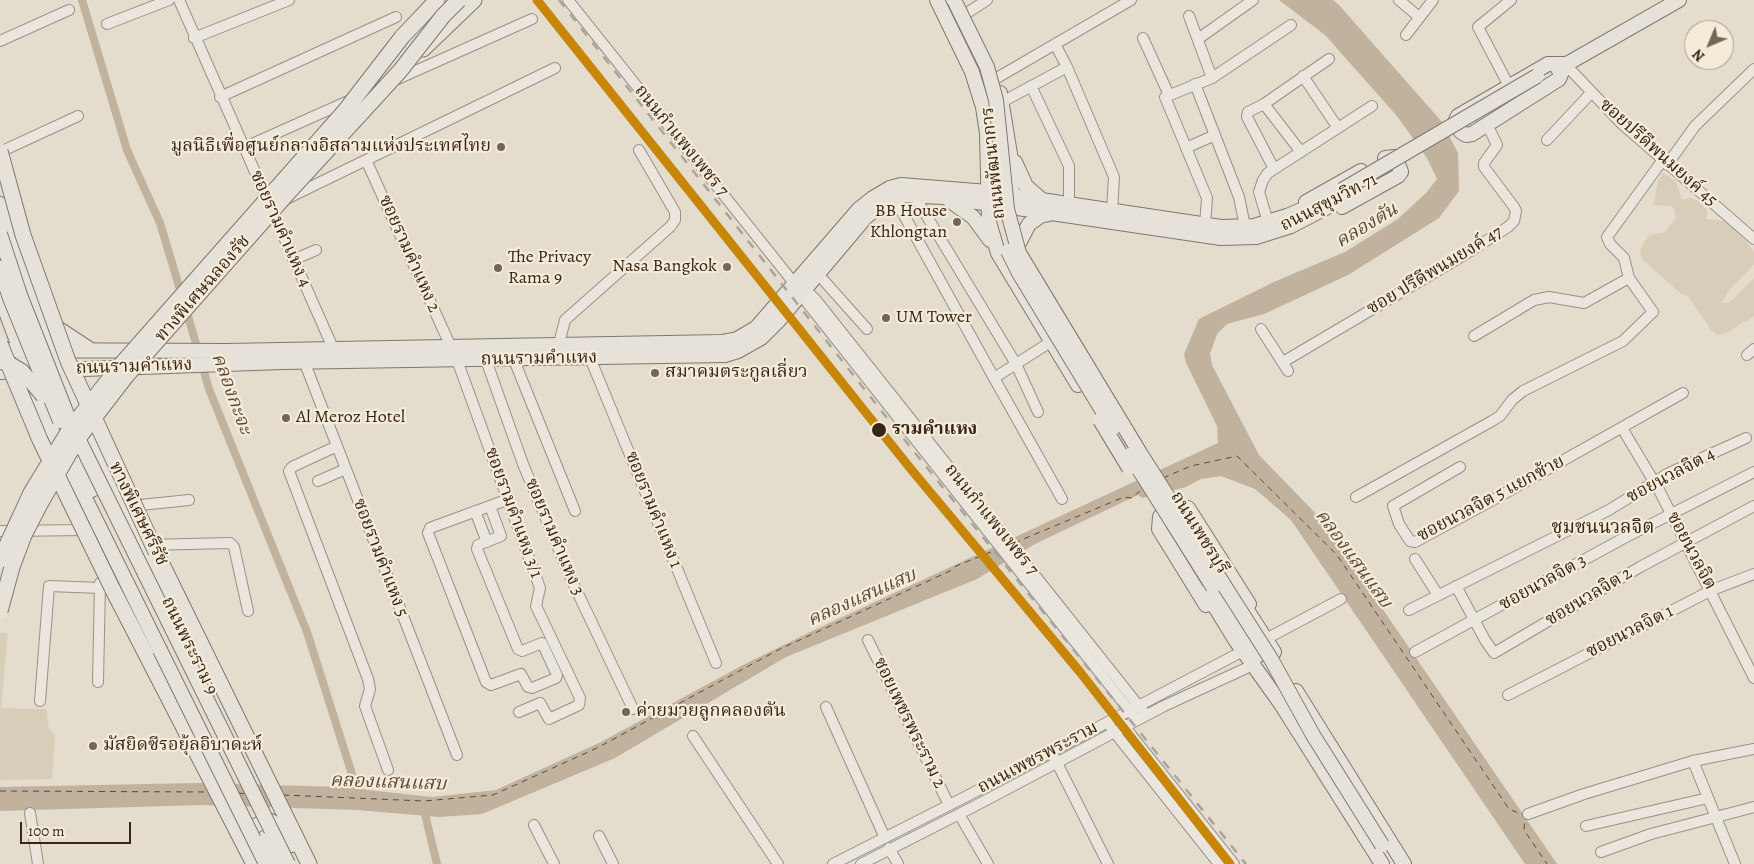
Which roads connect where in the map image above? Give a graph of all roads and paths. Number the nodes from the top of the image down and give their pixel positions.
1 (169, 0) edge
2 (179, 0) edge
3 (289, 0) edge
4 (429, 0) edge
5 (438, 0) edge
6 (460, 0) edge
7 (474, 0) edge
8 (568, 0) edge
9 (937, 0) edge
10 (944, 0) edge
11 (954, 0) edge
12 (987, 0) edge
13 (1131, 0) edge
14 (1252, 0) edge
15 (1399, 0) edge
16 (1433, 0) edge
17 (1511, 0) edge
18 (1679, 0) edge
19 (964, 6) edge
20 (69, 10) dead end
21 (1189, 16) dead end
22 (1419, 17) junction
23 (396, 18) dead end
24 (532, 19) dead end
25 (107, 24) dead end
26 (1291, 25) dead end
27 (1406, 35) dead end
28 (402, 37) junction
29 (194, 38) junction
30 (1143, 38) dead end
31 (1198, 39) junction
32 (0, 41) edge
33 (1055, 44) junction
34 (1329, 59) dead end
35 (1068, 67) junction
36 (1562, 67) junction
37 (555, 68) dead end
38 (1754, 69) edge
39 (400, 72) junction
40 (1303, 76) junction
41 (995, 78) junction
42 (1212, 78) junction
43 (976, 84) junction
44 (1195, 84) junction
45 (1031, 86) junction
46 (1509, 86) junction
47 (1591, 93) junction
48 (1167, 96) junction
49 (220, 97) junction
50 (1002, 102) junction
51 (1264, 104) junction
52 (1372, 106) dead end
53 (78, 116) dead end
54 (1487, 124) junction
55 (1338, 128) junction
56 (1215, 135) junction
57 (1547, 140) dead end
58 (1009, 144) junction
59 (243, 148) junction
60 (1186, 148) junction
61 (639, 150) dead end
62 (0, 152) edge
63 (1301, 152) junction
64 (366, 160) junction
65 (1665, 163) junction
66 (989, 164) junction
67 (1274, 169) junction
68 (943, 192) junction
69 (914, 195) junction
70 (987, 198) junction
71 (895, 199) junction
72 (1043, 200) junction
73 (1012, 202) junction
74 (0, 204) edge
75 (1069, 204) junction
76 (270, 207) junction
77 (1112, 211) junction
78 (1050, 214) junction
79 (1289, 221) junction
80 (1268, 222) junction
81 (1205, 225) junction
82 (1244, 226) junction
83 (0, 234) edge
84 (1754, 239) edge
85 (1019, 242) junction
86 (316, 250) dead end
87 (998, 253) junction
88 (293, 260) junction
89 (0, 268) edge
90 (1023, 270) junction
91 (818, 274) junction
92 (1629, 278) junction
93 (800, 289) junction
94 (28, 294) junction
95 (0, 297) edge
96 (0, 302) edge
97 (1063, 316) junction
98 (867, 329) dead end
99 (1260, 329) dead end
100 (1474, 336) dead end
101 (1052, 341) junction
102 (653, 342) junction
103 (0, 344) edge
104 (559, 344) junction
105 (451, 347) junction
106 (19, 349) junction
107 (0, 350) edge
108 (50, 350) junction
109 (92, 350) junction
110 (1073, 352) junction
111 (334, 355) junction
112 (653, 356) junction
113 (168, 358) junction
114 (226, 358) junction
115 (590, 358) junction
116 (457, 360) junction
117 (486, 360) junction
118 (514, 360) junction
119 (0, 361) edge
120 (304, 361) junction
121 (1016, 364) junction
122 (94, 368) junction
123 (28, 370) junction
124 (59, 370) junction
125 (0, 372) edge
126 (0, 378) edge
127 (994, 378) junction
128 (1683, 393) dead end
129 (70, 396) junction
130 (1038, 412) dead end
131 (53, 421) junction
132 (1622, 428) junction
133 (1746, 438) dead end
134 (337, 446) junction
135 (1460, 467) dead end
136 (346, 469) junction
137 (1144, 470) dead end
138 (1754, 472) edge
139 (318, 481) dead end
140 (1654, 482) junction
141 (1356, 497) dead end
142 (509, 499) junction
143 (1062, 499) dead end
144 (190, 500) dead end
145 (490, 506) junction
146 (1754, 506) edge
147 (122, 507) junction
148 (575, 511) dead end
149 (475, 512) junction
150 (1671, 514) junction
151 (100, 530) junction
152 (0, 531) edge
153 (487, 542) junction
154 (1686, 542) junction
155 (140, 545) junction
156 (1415, 559) dead end
157 (0, 560) edge
158 (116, 563) junction
159 (1754, 574) edge
160 (1456, 586) junction
161 (100, 588) junction
162 (1210, 589) junction
163 (1712, 590) junction
164 (1438, 594) junction
165 (1341, 599) dead end
166 (1409, 610) dead end
167 (248, 611) dead end
168 (0, 612) edge
169 (1474, 621) junction
170 (1257, 623) junction
171 (1266, 639) junction
172 (868, 640) dead end
173 (1240, 646) junction
174 (1416, 652) dead end
175 (716, 662) dead end
176 (1253, 665) junction
177 (1754, 678) edge
178 (98, 682) dead end
179 (1508, 695) dead end
180 (40, 700) dead end
181 (1281, 704) junction
182 (826, 707) dead end
183 (1134, 708) junction
184 (632, 709) dead end
185 (519, 712) dead end
186 (1117, 717) junction
187 (1142, 718) junction
188 (1106, 722) junction
189 (1124, 727) junction
190 (1114, 732) junction
191 (693, 736) dead end
192 (1754, 749) edge
193 (1052, 752) junction
194 (457, 754) dead end
195 (1692, 761) junction
196 (1057, 763) junction
197 (388, 770) dead end
198 (1708, 798) junction
199 (949, 805) junction
200 (1754, 808) edge
201 (30, 813) dead end
202 (959, 814) junction
203 (1528, 814) dead end
204 (1716, 817) junction
205 (534, 825) dead end
206 (1586, 826) dead end
207 (599, 836) dead end
208 (885, 838) junction
209 (890, 848) junction
210 (1601, 852) dead end
211 (38, 864) edge
212 (255, 864) edge
213 (266, 864) edge
214 (278, 864) edge
215 (288, 864) edge
216 (296, 864) edge
217 (301, 864) edge
218 (309, 864) edge
219 (554, 864) edge
220 (613, 864) edge
221 (778, 864) edge
222 (833, 864) edge
223 (861, 864) edge
224 (898, 864) edge
225 (988, 864) edge
226 (1108, 864) edge
227 (1219, 864) edge
228 (1234, 864) edge
229 (1382, 864) edge
230 (1394, 864) edge
231 (1404, 864) edge
232 (1735, 864) edge

1 - 25 street
2 - 29 street, ซอยรามคำแหง 4
3 - 29 street
4 - 28 highway
5 - 28 highway, ทางพิเศษฉลองรัช
6 - 39 highway, ทางพิเศษฉลองรัช, bridge
7 - 39 highway, bridge
8 - 93 street, ถนนกำแพงเพชร 7
9 - 43 main road, ถนนพัฒนาการ
10 - 90 main road, ถนนพัฒนาการ, bridge
11 - 90 main road, ถนนพัฒนาการ, bridge
12 - 19 street
13 - 33 street
14 - 31 street
15 - 22 street
16 - 22 street
17 - 46 street
18 - 36 main road, ถนนสุขุมวิท 71
19 - 41 main road, ถนนพัฒนาการ
20 - 32 street
21 - 31 street
22 - 27 street
23 - 49 street
24 - 59 street
26 - 42 street
28 - 157 highway, ทางพิเศษฉลองรัช, bridge
29 - 49 street, ซอยรามคำแหง 4
30 - 48 street
31 - 42 street
33 - 35 street
33 - 41 street
34 - 40 street
35 - 45 street
35 - 77 street
36 - 46 main road
36 - 47 street, ซอยปรีดีพนมยงค์ 45
36 - 54 main road
36 - 79 main road, ถนนสุขุมวิท 71
37 - 64 street
38 - 65 street
39 - 168 highway, ทางพิเศษฉลองรัช, bridge
40 - 51 street
40 - 55 street
41 - 43 main road
41 - 50 main road, ถนนพัฒนาการ
42 - 44 street
43 - 66 main road, ถนนพัฒนาการ
44 - 48 street
44 - 56 street
45 - 50 street
45 - 75 street
46 - 54 main road
47 - 57 street
47 - 65 street, ซอยปรีดีพนมยงค์ 45
48 - 60 street
49 - 59 street, ซอยรามคำแหง 4
50 - 58 main road, ถนนพัฒนาการ
51 - 63 street
51 - 67 street
52 - 55 street
53 - 62 street
54 - 99 street, ซอย ปรีดีพนมยงค์ 47
55 - 63 street
56 - 60 street
56 - 82 street
58 - 72 main road
58 - 73 main road, ถนนพัฒนาการ
59 - 76 street, ซอยรามคำแหง 4
60 - 81 street
61 - 104 street
62 - 218 highway, ทางพิเศษศรีรัช, bridge
63 - 67 street
64 - 76 street
64 - 105 street, ซอยรามคำแหง 2
65 - 84 street, ซอยปรีดีพนมยงค์ 45
65 - 92 street
66 - 68 main road
66 - 70 main road, ถนนพัฒนาการ
67 - 80 street
68 - 69 main road, ถนนรามคำแหง
68 - 70 main road, ถนนรามคำแหง
68 - 87 main road
68 - 93 main road, ถนนรามคำแหง
69 - 71 main road, ถนนรามคำแหง
69 - 121 street
70 - 73 main road, ถนนรามคำแหง
70 - 87 main road, ถนนเพชรบุรี
71 - 91 main road, ถนนรามคำแหง
71 - 127 street
72 - 73 main road, ถนนสุขุมวิท 71
72 - 75 main road, ถนนสุขุมวิท 71
73 - 78 main road, ถนนสุขุมวิท 71
73 - 85 main road, ถนนเพชรบุรี
74 - 94 main road, ถนนพระราม 9
75 - 77 main road, ถนนสุขุมวิท 71
76 - 88 street, ซอยรามคำแหง 4
77 - 81 main road, ถนนสุขุมวิท 71
78 - 79 main road, ถนนสุขุมวิท 71
78 - 85 main road
79 - 79 main road
79 - 80 main road, ถนนสุขุมวิท 71
80 - 82 main road, ถนนสุขุมวิท 71
81 - 82 main road, ถนนสุขุมวิท 71
83 - 215 main road, ถนนพระราม 9, bridge
85 - 97 main road, ถนนเพชรบุรี
86 - 88 street
87 - 101 main road, ถนนเพชรบุรี
88 - 111 street, ซอยรามคำแหง 4
89 - 131 main road, ถนนพระราม 9, bridge
90 - 162 main road, ถนนเพชรบุรี, bridge
90 - 230 main road, ถนนเพชรบุรี, bridge
91 - 93 main road, ถนนรามคำแหง
91 - 98 street
92 - 100 street
92 - 141 street
93 - 102 main road, ถนนรามคำแหง
93 - 112 main road, ถนนรามคำแหง
93 - 183 street, ถนนกำแพงเพชร 7
94 - 108 main road, ถนนพระราม 9
94 - 109 main road
95 - 96 main road
95 - 106 main road, ถนนพระราม 9
97 - 110 main road
97 - 170 main road, ถนนเพชรบุรี
101 - 110 main road
101 - 121 street
101 - 162 main road, ถนนเพชรบุรี, bridge
102 - 104 main road, ถนนรามคำแหง
102 - 112 main road
103 - 212 highway, bridge
104 - 105 main road, ถนนรามคำแหง
105 - 111 main road, ถนนรามคำแหง
106 - 107 main road, ถนนรามคำแหง
106 - 108 main road, ถนนรามคำแหง
106 - 123 main road, ถนนพระราม 9
108 - 109 main road, ถนนรามคำแหง
108 - 124 main road, ถนนพระราม 9
109 - 113 main road, ถนนรามคำแหง
110 - 137 main road
111 - 114 main road, ถนนรามคำแหง
111 - 116 main road, ถนนรามคำแหง
111 - 120 main road, ถนนรามคำแหง
112 - 115 main road, ถนนรามคำแหง
113 - 114 main road, ถนนรามคำแหง
113 - 122 main road, ถนนรามคำแหง
114 - 120 main road, ถนนรามคำแหง
115 - 118 main road, ถนนรามคำแหง
115 - 175 street, ซอยรามคำแหง 1
116 - 117 main road, ถนนรามคำแหง
116 - 142 street, ซอยรามคำแหง 3/1
117 - 118 main road, ถนนรามคำแหง
117 - 184 street, ซอยรามคำแหง 3
118 - 148 street
119 - 131 main road, bridge
120 - 134 street, ซอยรามคำแหง 5
121 - 127 street
121 - 130 street
122 - 124 main road, ถนนรามคำแหง
122 - 129 main road
123 - 124 main road, ถนนรามคำแหง
123 - 125 main road, ถนนรามคำแหง
123 - 131 main road, ถนนพระราม 9
124 - 129 main road, ถนนพระราม 9
126 - 131 main road
127 - 143 street
128 - 132 street
129 - 147 main road, ถนนพระราม 9
131 - 151 main road, ถนนพระราม 9
131 - 214 main road, ถนนพระราม 9, bridge
132 - 135 street, ซอยนวลจิต 5 แยกซ้าย
132 - 140 street, ซอยนวลจิต
133 - 140 street, ซอยนวลจิต 4
134 - 136 street, ซอยรามคำแหง 5
134 - 197 street
136 - 139 street
136 - 194 street, ซอยรามคำแหง 5
138 - 150 street, ซอยนวลจิต 3
140 - 150 street, ซอยนวลจิต
140 - 160 street, ซอยนวลจิต 4
142 - 145 street
142 - 185 street, ซอยรามคำแหง 3/1
144 - 147 street
145 - 149 street
145 - 153 street
146 - 154 street, ซอยนวลจิต 2
147 - 155 main road, ถนนพระราม 9
149 - 153 street
149 - 153 street
150 - 154 street, ซอยนวลจิต
150 - 169 street, ซอยนวลจิต 3
151 - 152 street
151 - 158 main road, ถนนพระราม 9
154 - 163 street, ซอยนวลจิต
154 - 169 street, ซอยนวลจิต 2
155 - 167 street
155 - 216 main road, ถนนพระราม 9
156 - 164 street
158 - 161 street
158 - 213 main road, ถนนพระราม 9, bridge
159 - 163 street, ซอยนวลจิต 1
160 - 164 street, ซอยนวลจิต 4
160 - 169 street, ซอยนวลจิต 2
161 - 178 street
161 - 180 street
162 - 173 main road, ถนนเพชรบุรี
162 - 181 main road, ถนนเพชรบุรี
163 - 177 street, ซอยนวลจิต
163 - 179 street, ซอยนวลจิต 1
164 - 166 street, ซอยนวลจิต 4
165 - 171 street
169 - 174 street, ซอยนวลจิต 3
170 - 171 main road, ถนนเพชรบุรี
170 - 173 main road
171 - 231 main road, ถนนเพชรบุรี
172 - 199 street, ซอยเพชรพระราม 2
173 - 176 main road, ถนนเพชรบุรี
173 - 183 street, ถนนเพชรพระราม
176 - 181 main road, ถนนเพชรบุรี
176 - 187 street, ถนนเพชรพระราม
181 - 229 main road, ถนนเพชรบุรี
182 - 208 street
183 - 186 street, ถนนเพชรพระราม
183 - 187 street, ถนนกำแพงเพชร 7
186 - 188 street, ถนนเพชรพระราม
186 - 189 street
187 - 189 street, ถนนเพชรพระราม
188 - 190 street
188 - 193 street, ถนนเพชรพระราม
189 - 190 street, ถนนเพชรพระราม
189 - 228 street
190 - 196 street, ถนนเพชรพระราม
190 - 227 street
191 - 221 street
192 - 195 street
193 - 196 street
193 - 199 street, ถนนเพชรพระราม
195 - 198 street
195 - 203 street
196 - 202 street, ถนนเพชรพระราม
196 - 226 street
198 - 204 street
198 - 206 street
199 - 208 street, ถนนเพชรพระราม
200 - 204 street
201 - 211 street
202 - 209 street, ถนนเพชรพระราม
202 - 225 street
204 - 210 street
204 - 232 street
205 - 219 street
207 - 220 street
208 - 222 street, ถนนเพชรพระราม
209 - 223 street, ถนนเพชรพระราม
209 - 224 street
212 - 217 main road

